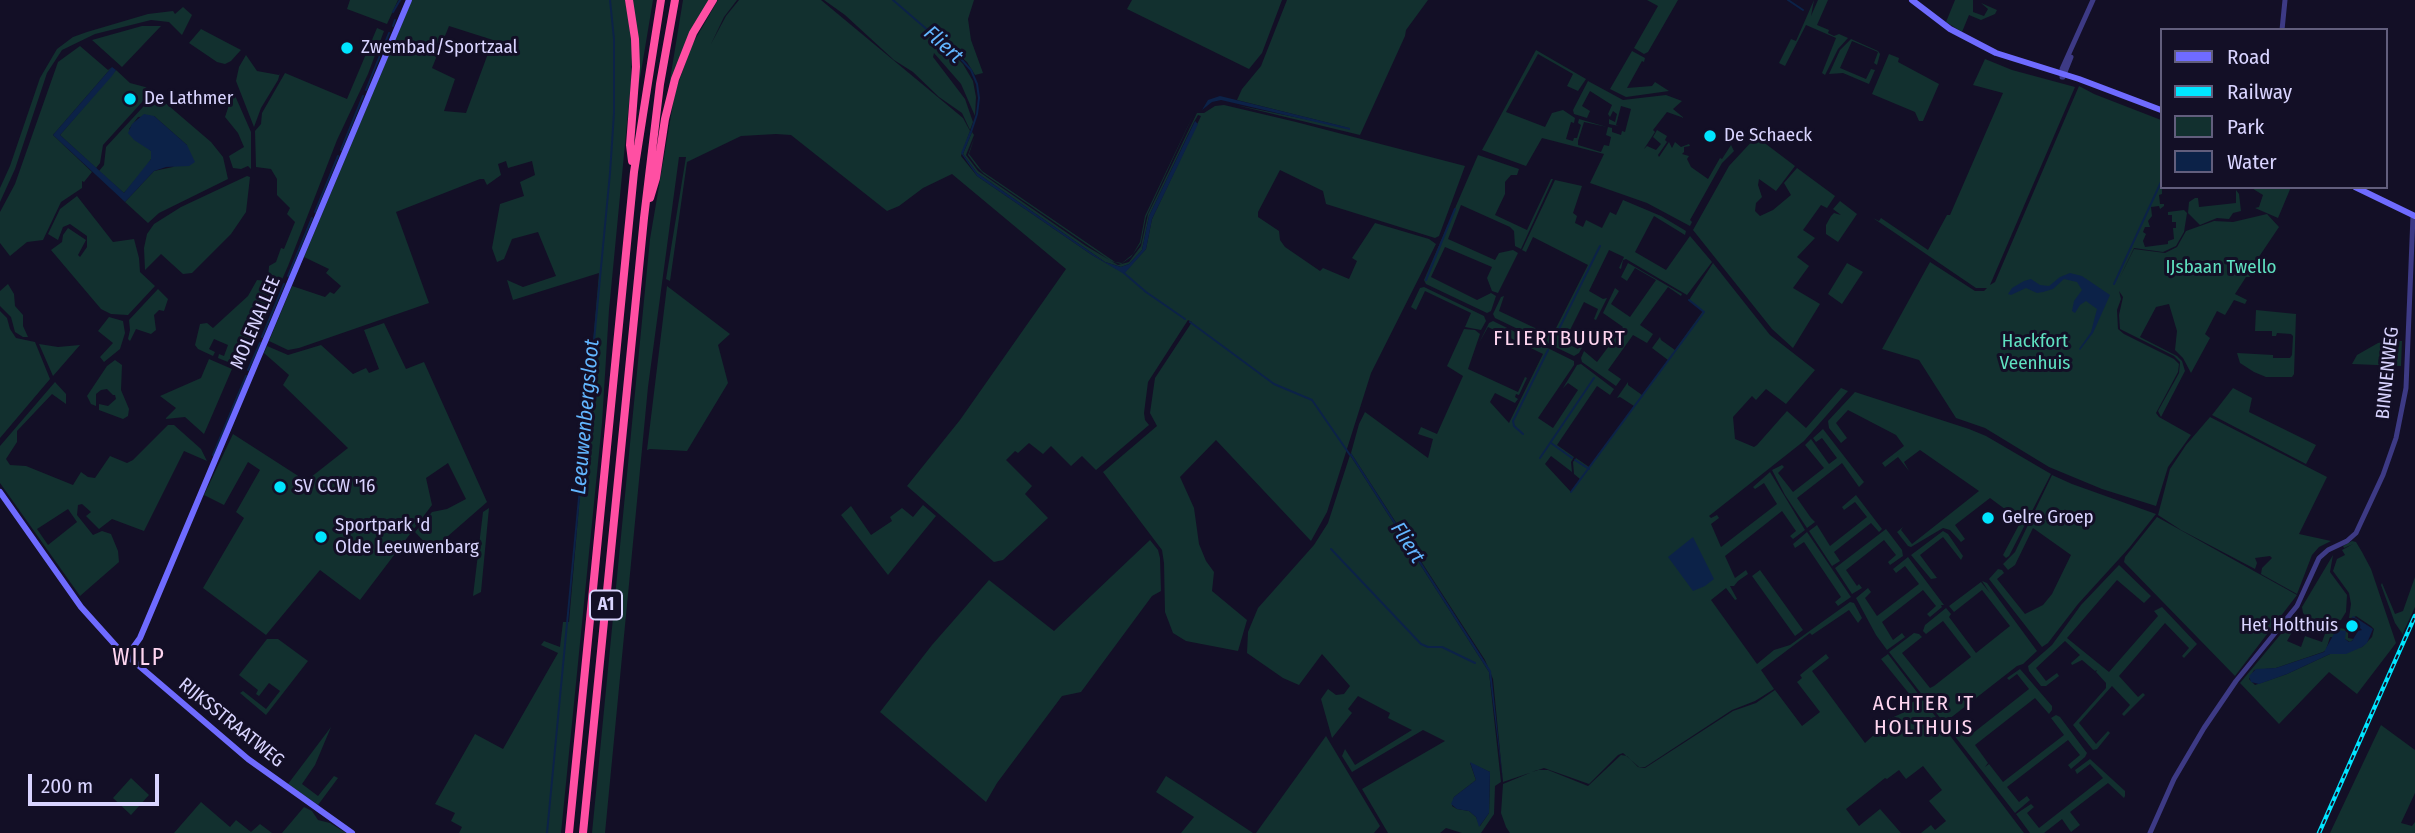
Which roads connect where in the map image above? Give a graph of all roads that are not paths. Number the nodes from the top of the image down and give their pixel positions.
1 (409, 0) edge
2 (629, 0) edge
3 (661, 0) edge
4 (675, 0) edge
5 (713, 0) edge
6 (1912, 0) edge
7 (2093, 0) edge
8 (2285, 0) edge
9 (2282, 28) edge
10 (2063, 75) junction
11 (2160, 110) edge
12 (634, 172) junction
13 (2359, 189) edge
14 (2414, 216) edge
15 (644, 218) junction
16 (0, 492) edge
17 (127, 656) junction
18 (352, 833) edge
19 (569, 833) edge
20 (583, 833) edge
21 (2150, 833) edge

1 - 17 main road, MOLENALLEE
2 - 12 highway, A1
3 - 12 highway, A1
4 - 15 highway, A1
5 - 15 highway, A1
6 - 10 main road
7 - 10 street
8 - 9 street
10 - 11 main road
12 - 19 highway, A1
13 - 14 main road
14 - 21 street, BINNENWEG
15 - 20 highway, A1
16 - 17 main road, RIJKSSTRAATWEG
17 - 18 main road, RIJKSSTRAATWEG

